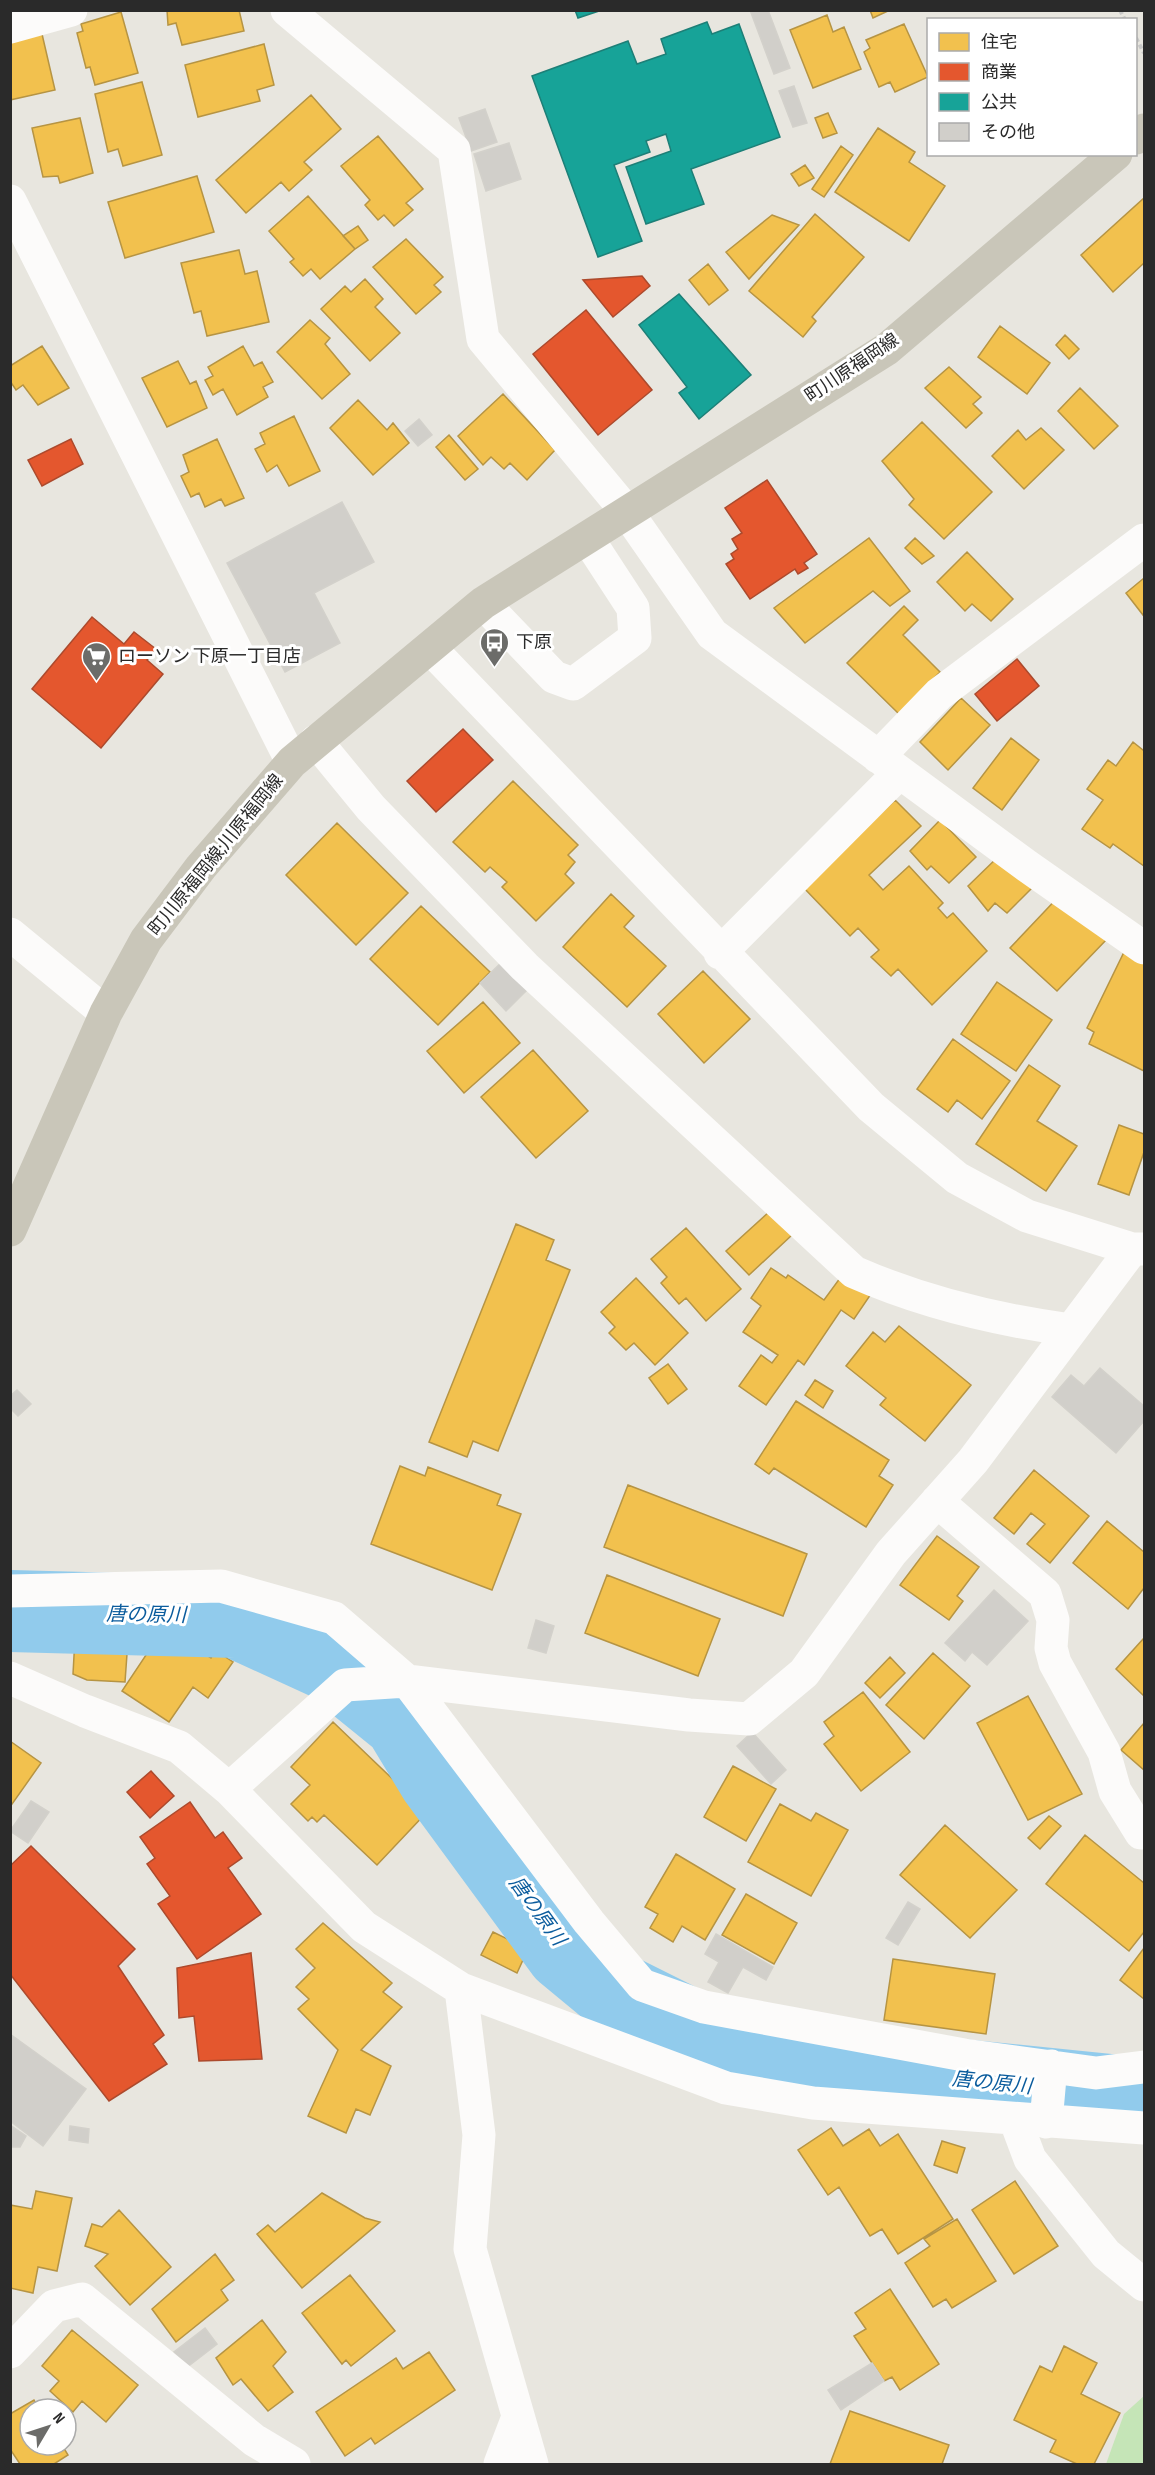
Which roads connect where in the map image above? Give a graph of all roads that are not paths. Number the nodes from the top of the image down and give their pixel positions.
1 (71, 10) edge
2 (287, 10) edge
3 (10, 27) edge
4 (1114, 156) edge
5 (10, 201) edge
6 (627, 512) junction
7 (588, 539) junction
8 (1144, 540) edge
9 (483, 603) junction
10 (431, 649) junction
11 (304, 751) junction
12 (889, 765) junction
13 (10, 934) edge
14 (1144, 948) edge
15 (720, 953) junction
16 (106, 1013) junction
17 (10, 1230) edge
18 (1138, 1249) edge
19 (1071, 1330) junction
20 (937, 1501) junction
21 (10, 1591) edge
22 (10, 1678) edge
23 (407, 1681) junction
24 (229, 1789) junction
25 (1141, 1833) dead end
26 (461, 1989) junction
27 (1051, 2067) junction
28 (1144, 2067) edge
29 (1030, 2120) junction
30 (1144, 2128) edge
31 (1144, 2285) edge
32 (10, 2352) edge
33 (518, 2416) junction
34 (294, 2464) edge
35 (500, 2464) edge
36 (532, 2464) edge

1 - 3 street
2 - 6 street
4 - 6 main road, 町川原福岡線
5 - 11 street
6 - 7 main road, 町川原福岡線;川原福岡線
6 - 12 street
7 - 9 main road, 町川原福岡線;川原福岡線
7 - 9 street
8 - 12 street
9 - 10 main road, 町川原福岡線;川原福岡線
10 - 11 main road, 町川原福岡線;川原福岡線
10 - 15 street
11 - 16 main road, 町川原福岡線;川原福岡線
11 - 19 street
12 - 14 street
12 - 15 street
13 - 16 street
15 - 18 street
16 - 17 main road, 町川原福岡線;川原福岡線
18 - 19 street
19 - 20 street
20 - 23 street
20 - 25 street
21 - 23 street
22 - 24 street
23 - 24 street
23 - 27 street
24 - 26 street
26 - 29 street
26 - 33 street
27 - 28 street
27 - 29 street
29 - 30 street
29 - 31 street
32 - 34 street
33 - 35 street
33 - 36 street

